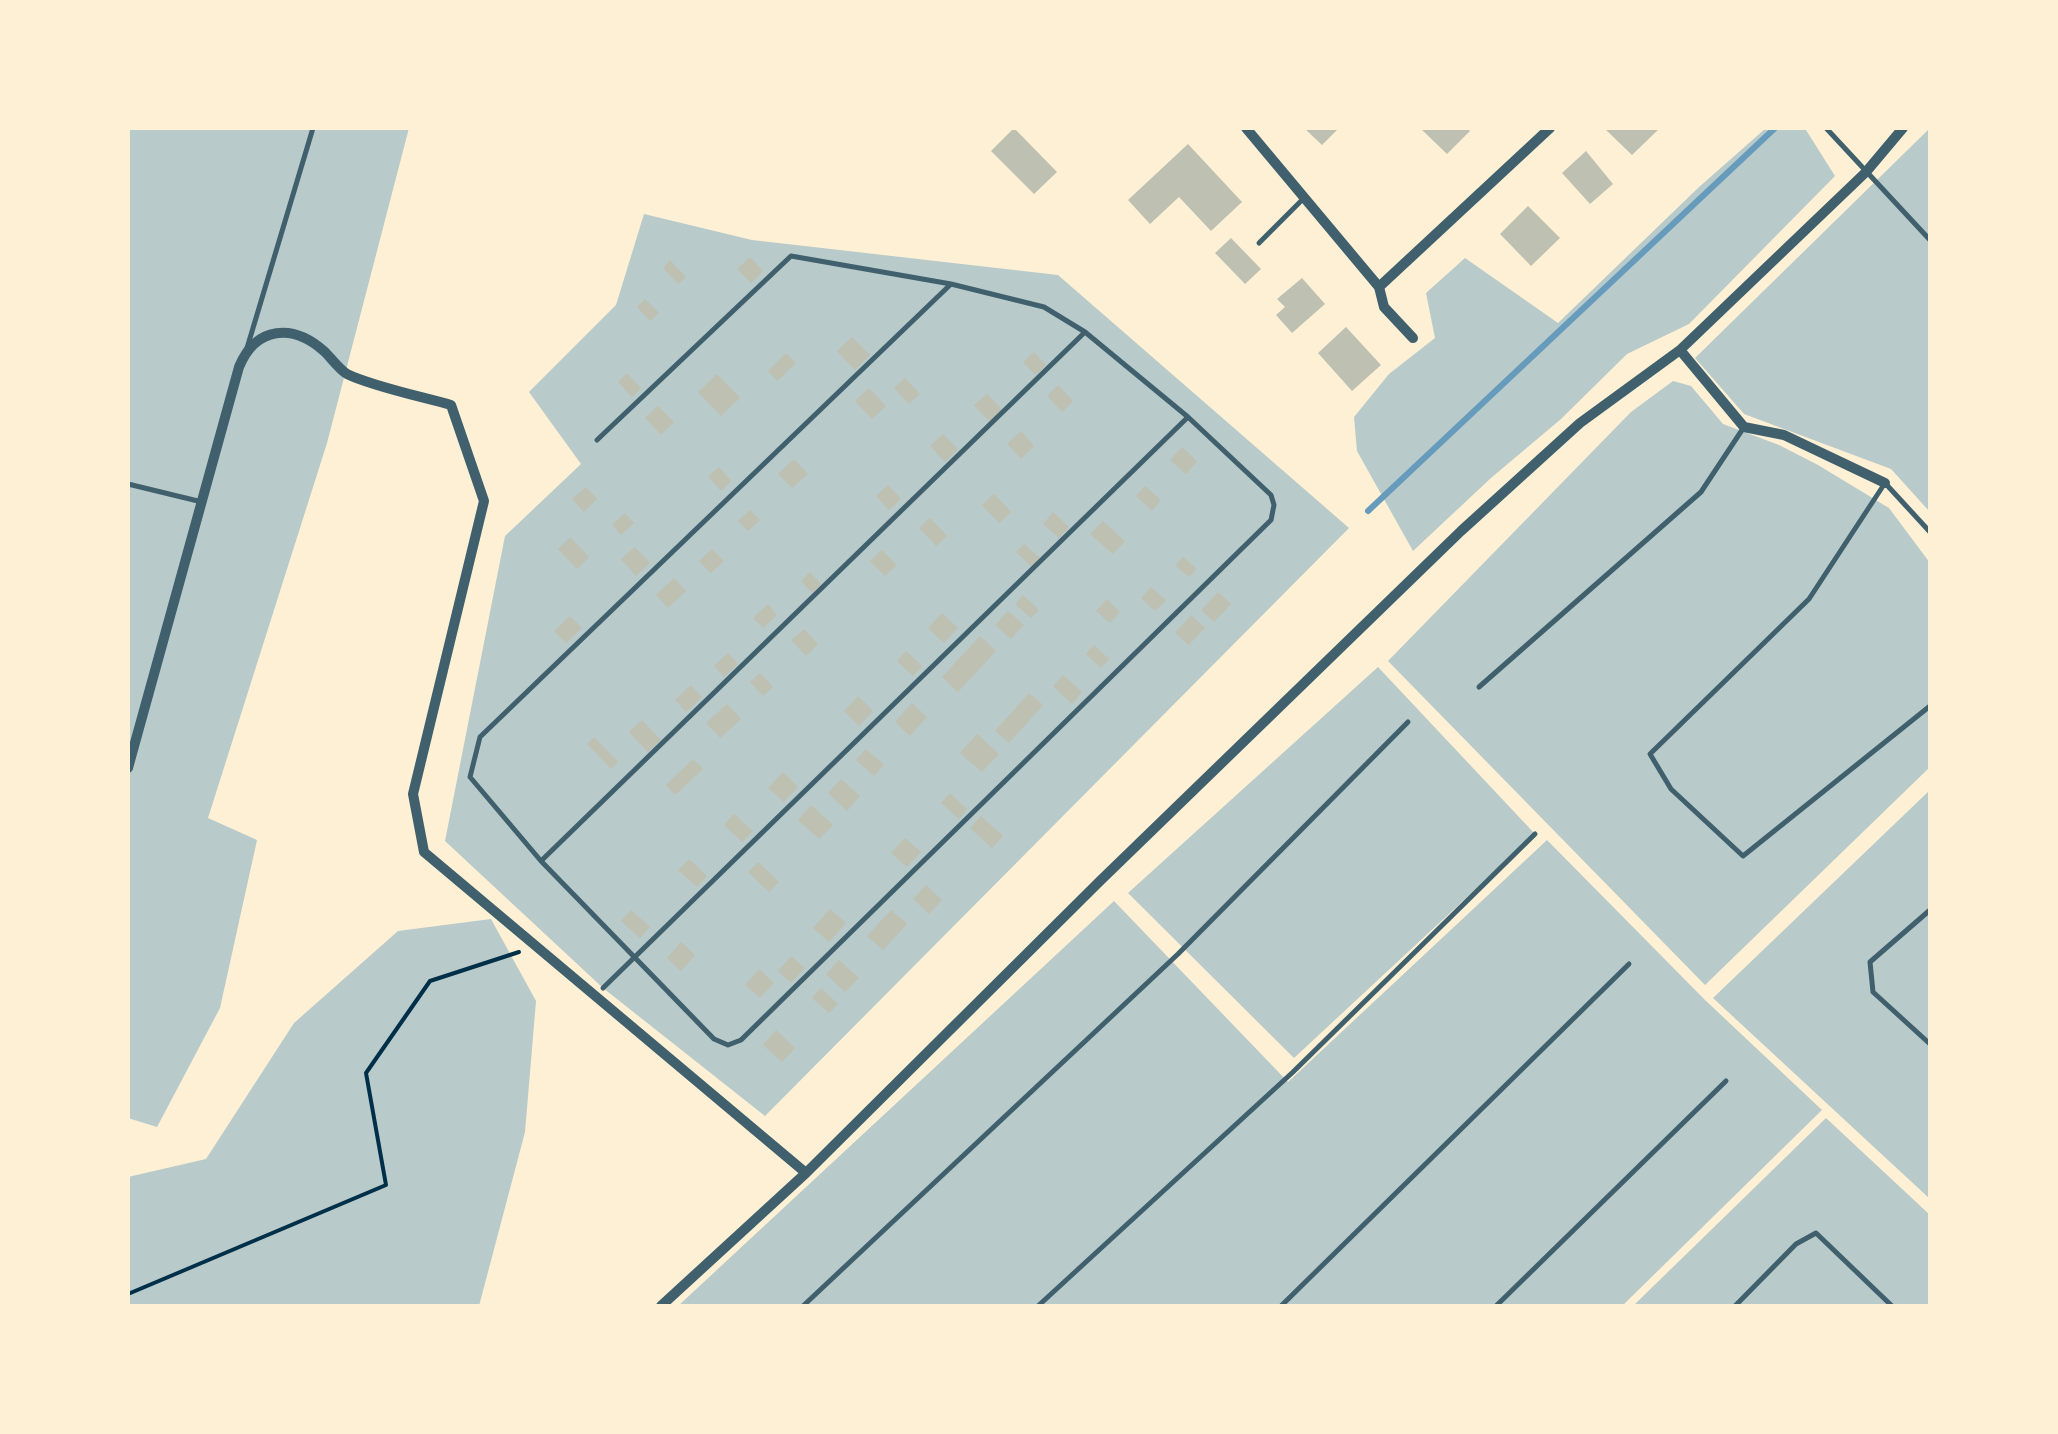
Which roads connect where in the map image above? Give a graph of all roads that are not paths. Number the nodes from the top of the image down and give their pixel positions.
1 (313, 128) edge
2 (1246, 128) edge
3 (1550, 128) edge
4 (1826, 128) edge
5 (1903, 128) edge
6 (1866, 172) junction
7 (1304, 197) junction
8 (1930, 240) edge
9 (1258, 242) dead end
10 (951, 284) junction
11 (1379, 287) junction
12 (1085, 332) junction
13 (1413, 338) dead end
14 (247, 348) junction
15 (1680, 350) junction
16 (1188, 417) junction
17 (1744, 427) junction
18 (597, 440) dead end
19 (1886, 483) junction
20 (128, 484) edge
21 (202, 502) junction
22 (1930, 532) edge
23 (1479, 687) dead end
24 (1930, 706) edge
25 (1408, 722) dead end
26 (128, 768) edge
27 (1535, 834) dead end
28 (540, 861) junction
29 (1930, 910) edge
30 (636, 957) junction
31 (1629, 964) dead end
32 (603, 988) joint
33 (590, 992) junction
34 (1930, 1044) edge
35 (1726, 1081) dead end
36 (806, 1173) junction
37 (661, 1306) edge
38 (804, 1306) edge
39 (1038, 1306) edge
40 (1281, 1306) edge
41 (1496, 1306) edge
42 (1735, 1306) edge
43 (1892, 1306) edge

1 - 14 lane
2 - 7 street
3 - 11 street
4 - 6 lane
5 - 6 street
6 - 8 lane
6 - 15 street
7 - 9 lane
7 - 11 street
10 - 12 lane
10 - 18 lane
10 - 28 lane
11 - 13 street
12 - 16 lane
12 - 28 lane
14 - 21 street
14 - 33 street
15 - 17 street
15 - 36 street
16 - 30 lane
16 - 30 lane
17 - 19 street
17 - 23 lane
19 - 22 lane
19 - 24 lane
20 - 21 lane
21 - 26 street
25 - 38 lane
27 - 39 lane
28 - 30 lane
29 - 34 lane
30 - 32 lane
31 - 40 lane
32 - 33 street
33 - 36 street
35 - 41 lane
36 - 37 street
42 - 43 lane

